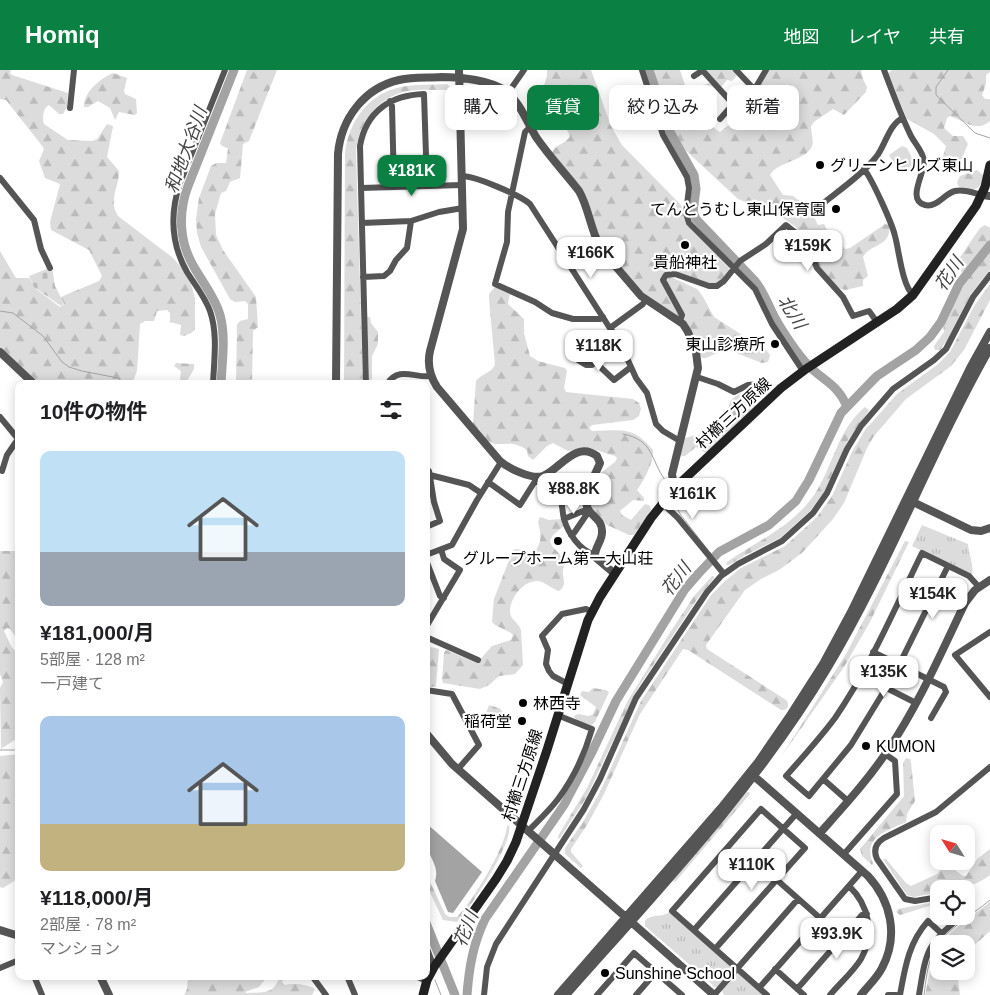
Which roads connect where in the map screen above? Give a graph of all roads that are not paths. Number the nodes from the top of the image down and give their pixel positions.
1 (74, 70) edge
2 (225, 70) edge
3 (524, 70) edge
4 (642, 70) edge
5 (703, 70) edge
6 (766, 70) edge
7 (884, 70) edge
8 (738, 71) edge
9 (459, 74) edge
10 (694, 76) dead end
11 (495, 85) edge
12 (514, 85) edge
13 (750, 85) edge
14 (757, 85) edge
15 (727, 97) edge
16 (390, 102) junction
17 (517, 104) edge
18 (70, 108) dead end
19 (727, 111) edge
20 (903, 118) junction
21 (720, 119) dead end
22 (527, 122) edge
23 (527, 130) edge
24 (532, 130) edge
25 (990, 165) edge
26 (864, 169) junction
27 (0, 178) edge
28 (462, 181) junction
29 (427, 186) junction
30 (394, 187) junction
31 (361, 188) junction
32 (512, 193) junction
33 (986, 196) edge
34 (463, 208) junction
35 (815, 210) dead end
36 (411, 221) junction
37 (362, 223) junction
38 (736, 265) junction
39 (50, 268) dead end
40 (990, 275) edge
41 (364, 278) junction
42 (913, 295) junction
43 (645, 300) junction
44 (602, 317) junction
45 (680, 321) junction
46 (877, 322) junction
47 (611, 330) junction
48 (990, 332) edge
49 (990, 348) edge
50 (0, 352) edge
51 (573, 357) dead end
52 (594, 362) junction
53 (631, 367) junction
54 (807, 368) junction
55 (431, 376) junction
56 (697, 377) junction
57 (30, 380) edge
58 (213, 380) edge
59 (336, 380) edge
60 (366, 380) edge
61 (389, 380) edge
62 (759, 384) dead end
63 (0, 418) edge
64 (15, 436) edge
65 (680, 442) junction
66 (15, 444) edge
67 (501, 462) junction
68 (2, 471) dead end
69 (430, 475) joint
70 (536, 479) junction
71 (488, 482) junction
72 (677, 486) junction
73 (481, 493) junction
74 (913, 502) junction
75 (662, 503) junction
76 (588, 510) junction
77 (564, 519) junction
78 (430, 525) edge
79 (990, 528) edge
80 (571, 535) junction
81 (441, 549) junction
82 (430, 553) edge
83 (594, 554) junction
84 (948, 566) junction
85 (430, 570) edge
86 (615, 574) junction
87 (724, 574) junction
88 (990, 580) edge
89 (979, 587) junction
90 (444, 598) junction
91 (592, 612) junction
92 (430, 620) edge
93 (990, 632) edge
94 (430, 639) edge
95 (873, 652) junction
96 (478, 660) dead end
97 (899, 665) junction
98 (861, 675) junction
99 (928, 679) junction
100 (568, 684) junction
101 (886, 688) junction
102 (430, 691) edge
103 (990, 697) edge
104 (916, 703) junction
105 (558, 715) junction
106 (934, 716) dead end
107 (430, 739) edge
108 (885, 754) junction
109 (990, 767) edge
110 (458, 769) junction
111 (755, 776) junction
112 (823, 779) junction
113 (848, 801) junction
114 (797, 813) junction
115 (783, 828) junction
116 (528, 831) junction
117 (820, 833) junction
118 (554, 854) junction
119 (844, 854) junction
120 (862, 871) junction
121 (776, 880) junction
122 (849, 886) junction
123 (930, 898) edge
124 (798, 899) junction
125 (867, 914) junction
126 (820, 918) junction
127 (628, 920) junction
128 (951, 925) edge
129 (0, 930) edge
130 (694, 930) junction
131 (941, 933) junction
132 (15, 935) edge
133 (715, 949) junction
134 (430, 957) edge
135 (15, 962) edge
136 (436, 964) junction
137 (0, 968) edge
138 (737, 968) junction
139 (775, 969) junction
140 (430, 970) edge
141 (656, 972) junction
142 (36, 980) edge
143 (102, 980) edge
144 (315, 980) edge
145 (348, 980) edge
146 (423, 980) edge
147 (759, 988) junction
148 (797, 989) junction
149 (678, 994) edge
150 (42, 995) edge
151 (109, 995) edge
152 (326, 995) edge
153 (354, 995) edge
154 (423, 995) edge
155 (484, 995) edge
156 (558, 995) edge
157 (566, 995) edge
158 (597, 995) edge
159 (636, 995) edge
160 (714, 995) edge
161 (767, 995) edge
162 (804, 995) edge
163 (830, 995) edge
164 (861, 995) edge
165 (888, 995) edge
166 (896, 995) edge
167 (900, 995) edge
168 (919, 995) edge

1 - 18 street
2 - 58 street
3 - 12 street
4 - 38 street
5 - 10 street
5 - 15 street
6 - 14 street
7 - 20 street
8 - 13 street
9 - 11 street
9 - 28 street
9 - 59 street
16 - 29 street
16 - 30 street
16 - 31 street
17 - 22 street
19 - 21 street
20 - 26 street
20 - 33 street
23 - 32 street
24 - 43 street
25 - 33 main road, 村櫛三方原線
26 - 35 street
26 - 42 street
27 - 39 street
28 - 29 street
28 - 32 street
28 - 34 street
29 - 30 street
30 - 31 street
31 - 37 street
32 - 44 street
32 - 44 street
33 - 42 main road, 村櫛三方原線
34 - 36 street
34 - 55 street
36 - 37 street
36 - 41 street
37 - 41 street
38 - 45 street
38 - 46 street
38 - 54 street
40 - 87 street
41 - 60 street
42 - 46 main road, 村櫛三方原線
43 - 45 street
43 - 47 street
44 - 47 street
45 - 56 street
46 - 54 main road, 村櫛三方原線
47 - 52 street
47 - 53 street
48 - 127 street
49 - 74 street
50 - 57 street
51 - 52 street
52 - 53 street
53 - 65 street
54 - 72 main road, 村櫛三方原線
55 - 61 street
55 - 67 street
56 - 62 street
56 - 65 street
63 - 64 street
65 - 72 street
66 - 68 street
67 - 70 street
67 - 71 street
69 - 73 street
69 - 78 street
70 - 71 street
70 - 76 street
70 - 77 street
71 - 73 street
72 - 75 main road, 村櫛三方原線
73 - 81 street
74 - 79 street
74 - 111 street
75 - 86 main road, 村櫛三方原線
75 - 87 street
76 - 77 street
76 - 80 street
76 - 83 street
77 - 80 street
80 - 83 street
81 - 82 street
81 - 90 street
83 - 86 street
84 - 89 street
84 - 95 street
84 - 97 street
85 - 90 street
86 - 91 main road, 村櫛三方原線
87 - 118 street
88 - 89 street
89 - 99 street
90 - 92 street
91 - 100 main road, 村櫛三方原線
91 - 100 street
93 - 103 street
94 - 96 street
95 - 97 street
95 - 98 street
97 - 99 street
98 - 101 street
98 - 112 street
99 - 104 street
99 - 106 street
100 - 105 main road, 村櫛三方原線
101 - 104 street
101 - 112 street
102 - 110 street
104 - 108 street
105 - 116 main road, 村櫛三方原線
105 - 116 street
107 - 110 street
108 - 113 street
108 - 119 street
109 - 123 street
110 - 116 street
111 - 114 street
111 - 127 street
112 - 113 street
113 - 117 street
114 - 115 street
114 - 117 street
115 - 121 street
115 - 130 street
115 - 130 street
116 - 118 street
116 - 136 main road, 村櫛三方原線
117 - 119 street
118 - 127 street
118 - 155 street
119 - 120 street
120 - 122 street
120 - 164 street
121 - 124 street
121 - 133 street
122 - 125 street
122 - 126 street
124 - 126 street
124 - 138 street
125 - 148 street
125 - 163 street
126 - 139 street
127 - 156 street
127 - 157 street
127 - 160 street
128 - 131 street
129 - 132 street
130 - 133 street
131 - 167 street
131 - 168 street
133 - 138 street
134 - 136 street
135 - 137 street
136 - 140 main road, 村櫛三方原線
138 - 147 street
138 - 160 street
139 - 147 street
139 - 148 street
141 - 149 street
141 - 158 street
141 - 159 street
142 - 150 street
143 - 151 street
144 - 152 street
145 - 153 street
146 - 154 main road, 村櫛三方原線
147 - 161 street
148 - 162 street
165 - 166 street

